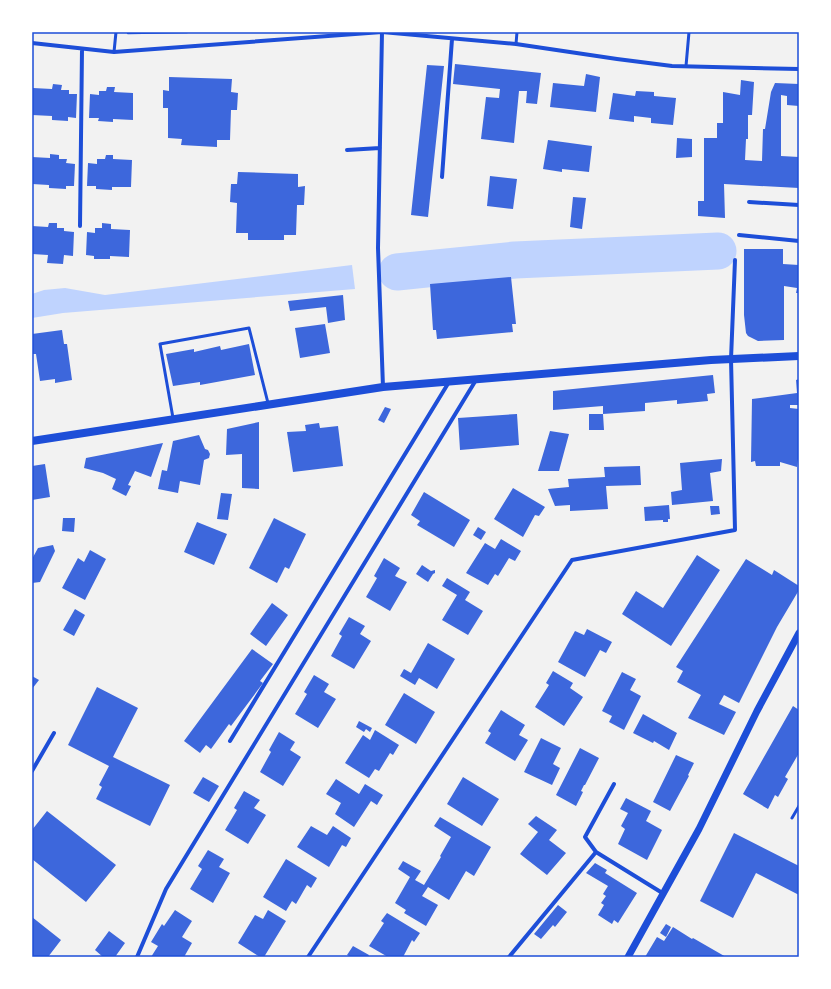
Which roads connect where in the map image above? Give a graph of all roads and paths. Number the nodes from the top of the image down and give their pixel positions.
1 (115, 32) edge
2 (192, 32) edge
3 (382, 32) edge
4 (517, 32) edge
5 (689, 32) edge
6 (452, 39) junction
7 (32, 43) edge
8 (516, 44) junction
9 (82, 49) junction
10 (114, 52) junction
11 (686, 66) junction
12 (799, 69) edge
13 (380, 148) junction
14 (347, 150) dead end
15 (442, 177) dead end
16 (749, 202) dead end
17 (799, 205) edge
18 (80, 226) dead end
19 (739, 235) dead end
20 (799, 241) edge
21 (735, 260) dead end
22 (799, 356) edge
23 (731, 359) junction
24 (476, 379) junction
25 (449, 382) junction
26 (383, 387) junction
27 (268, 405) junction
28 (174, 420) junction
29 (32, 441) edge
30 (799, 633) edge
31 (54, 733) dead end
32 (230, 741) dead end
33 (32, 771) edge
34 (614, 784) dead end
35 (799, 806) edge
36 (792, 818) dead end
37 (596, 852) junction
38 (664, 894) junction
39 (137, 957) edge
40 (308, 957) edge
41 (509, 957) edge
42 (628, 957) edge

1 - 2 path
1 - 10 lane
3 - 6 street
3 - 10 street
3 - 13 street
4 - 8 lane
5 - 11 lane
6 - 8 street
6 - 15 street
7 - 9 street
8 - 11 street
9 - 10 street
9 - 18 street
11 - 12 street
13 - 14 street
13 - 26 street
16 - 17 street
19 - 20 street
21 - 23 street
22 - 23 main road
23 - 24 main road
23 - 40 street
24 - 25 main road
24 - 39 street
25 - 26 main road
25 - 32 street
26 - 27 main road
27 - 28 main road
27 - 28 lane
28 - 29 main road
30 - 38 street
31 - 33 street
34 - 37 street
35 - 36 lane
37 - 38 street
37 - 41 street
38 - 42 street

